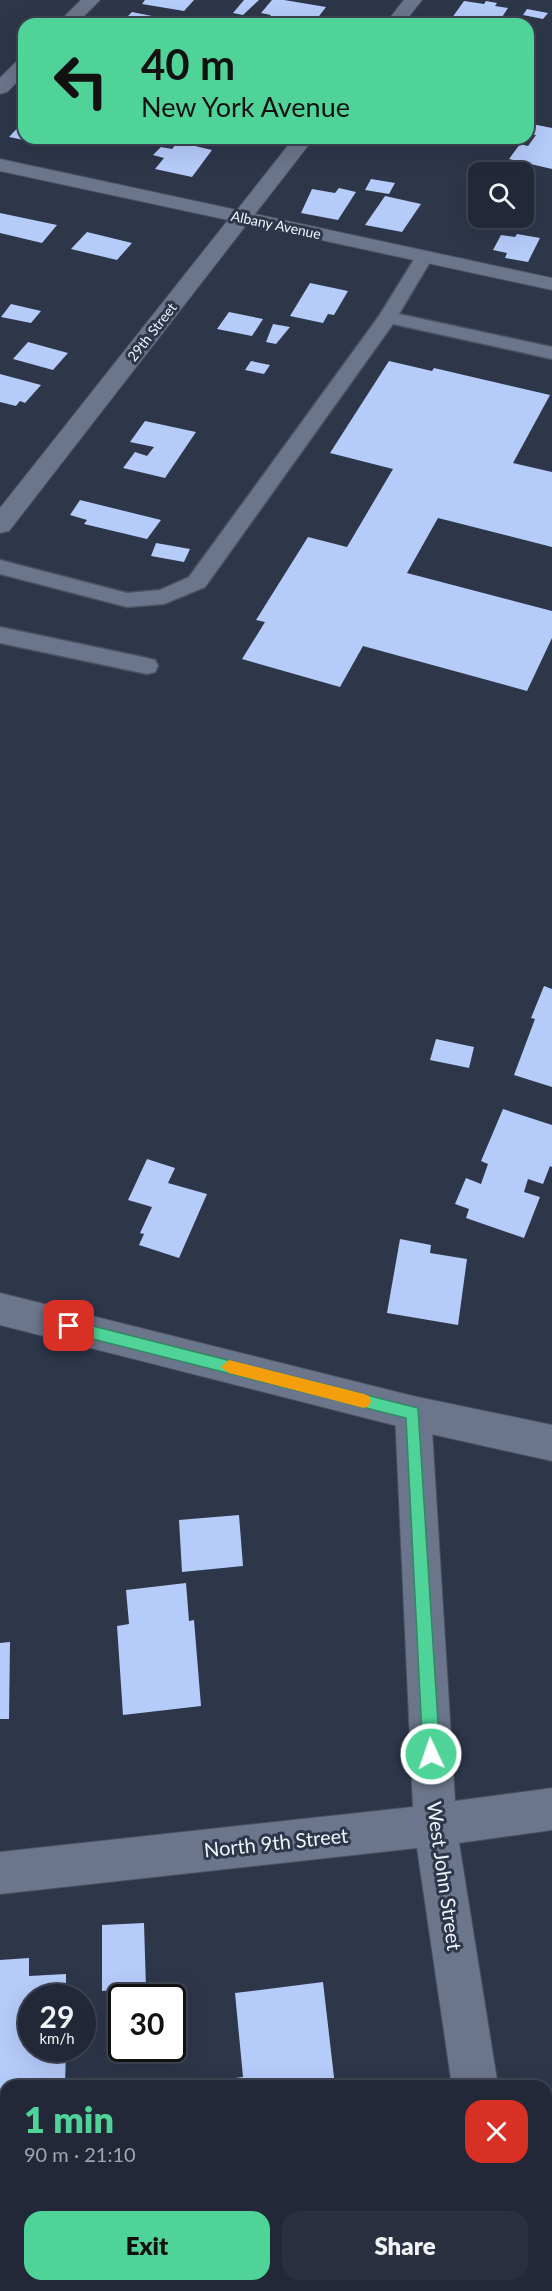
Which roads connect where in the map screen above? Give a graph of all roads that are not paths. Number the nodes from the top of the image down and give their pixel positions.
1 (91, 0) edge
2 (413, 0) edge
3 (72, 18) edge
4 (399, 18) edge
5 (18, 71) edge
6 (0, 88) edge
7 (299, 144) edge
8 (0, 165) edge
9 (242, 217) junction
10 (424, 257) junction
11 (552, 284) edge
12 (388, 317) junction
13 (552, 353) edge
14 (0, 525) edge
15 (0, 567) edge
16 (0, 634) edge
17 (147, 666) dead end
18 (0, 1309) edge
19 (413, 1413) junction
20 (552, 1443) edge
21 (552, 1809) edge
22 (435, 1825) junction
23 (0, 1873) edge
24 (474, 2080) edge

1 - 3 street
2 - 4 street
5 - 6 street
7 - 9 street, 29th Street
8 - 9 street, Albany Avenue
9 - 10 street, Albany Avenue
9 - 14 street, 29th Street
10 - 11 street, Albany Avenue
10 - 12 lane
12 - 13 lane
12 - 15 lane
16 - 17 lane
18 - 19 street
19 - 20 street
19 - 22 street, West John Street
21 - 22 street, North 9th Street
22 - 23 street, North 9th Street
22 - 24 street, West John Street

